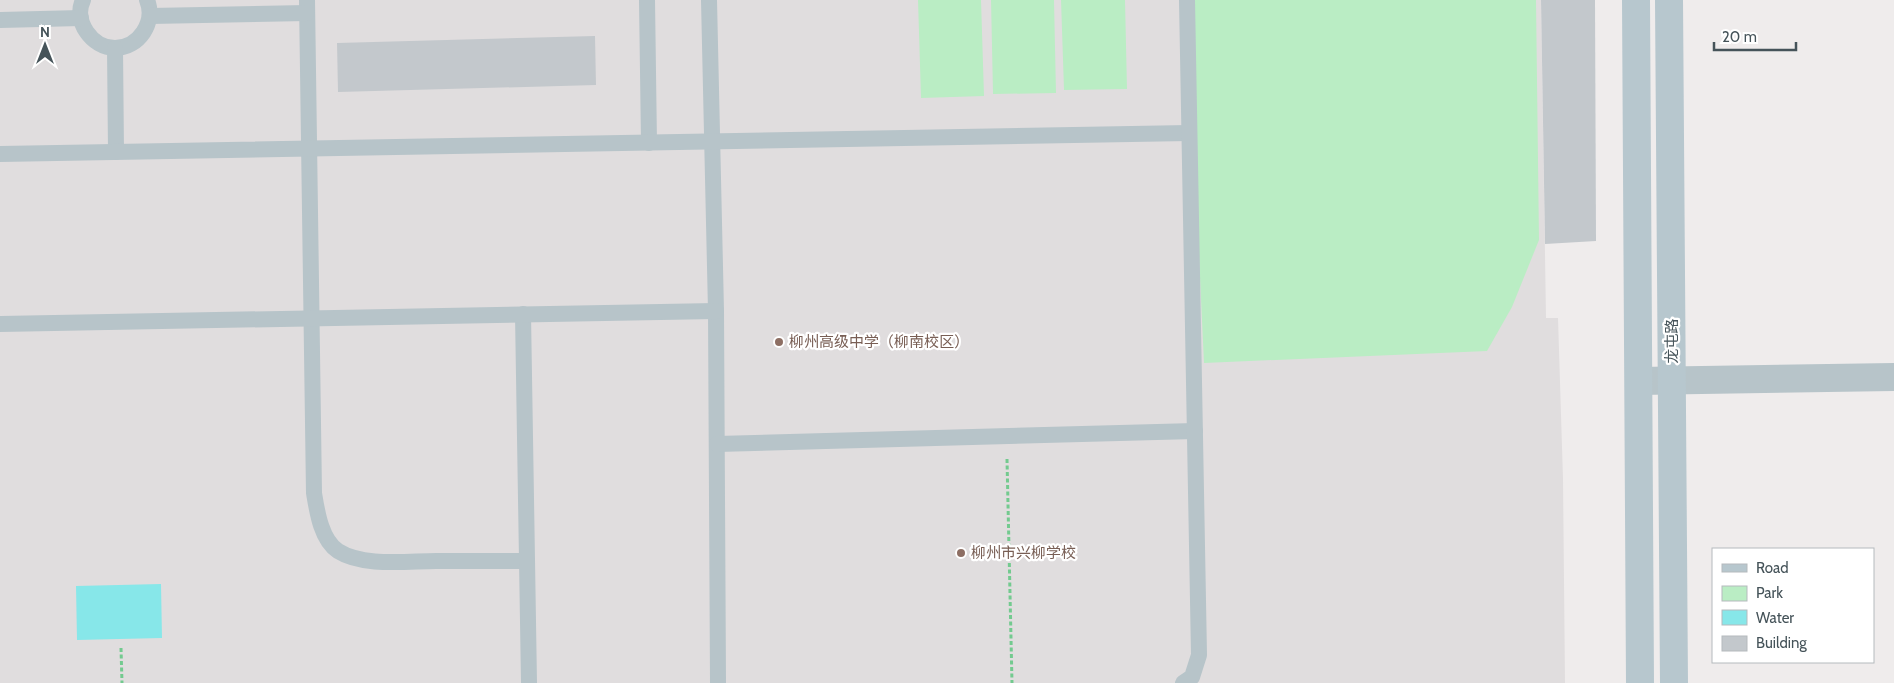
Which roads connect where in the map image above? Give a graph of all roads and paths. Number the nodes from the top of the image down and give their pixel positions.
1 (83, 0) edge
2 (647, 0) edge
3 (709, 0) edge
4 (1187, 0) edge
5 (1636, 0) edge
6 (1669, 0) edge
7 (307, 6) edge
8 (148, 8) edge
9 (81, 18) junction
10 (0, 20) edge
11 (115, 48) junction
12 (1189, 133) junction
13 (712, 141) junction
14 (649, 143) junction
15 (309, 148) junction
16 (116, 152) junction
17 (0, 154) edge
18 (716, 311) junction
19 (524, 314) junction
20 (312, 318) junction
21 (0, 324) edge
22 (1894, 377) edge
23 (1639, 381) junction
24 (1672, 381) junction
25 (1195, 431) junction
26 (1006, 436) junction
27 (716, 444) junction
28 (527, 561) junction
29 (121, 648) dead end
30 (122, 683) edge
31 (529, 683) edge
32 (718, 683) edge
33 (1012, 683) edge
34 (1184, 683) edge
35 (1640, 683) edge
36 (1674, 683) edge

1 - 9 lane
2 - 14 lane
3 - 13 lane
4 - 12 lane
5 - 23 main road
6 - 24 main road, 龙屯路
7 - 8 lane
7 - 15 lane
8 - 11 lane
9 - 10 lane
9 - 11 lane
11 - 16 lane
12 - 13 lane
12 - 25 lane
13 - 14 lane
13 - 18 lane
14 - 15 lane
15 - 16 lane
15 - 20 lane
16 - 17 lane
18 - 19 lane
18 - 27 lane
19 - 20 lane
19 - 28 lane
20 - 21 lane
20 - 28 lane
22 - 24 street
23 - 24 street
23 - 35 main road
24 - 36 main road, 龙屯路
25 - 26 lane
25 - 34 lane
26 - 27 lane
26 - 33 path
27 - 32 lane
28 - 31 lane
29 - 30 path

